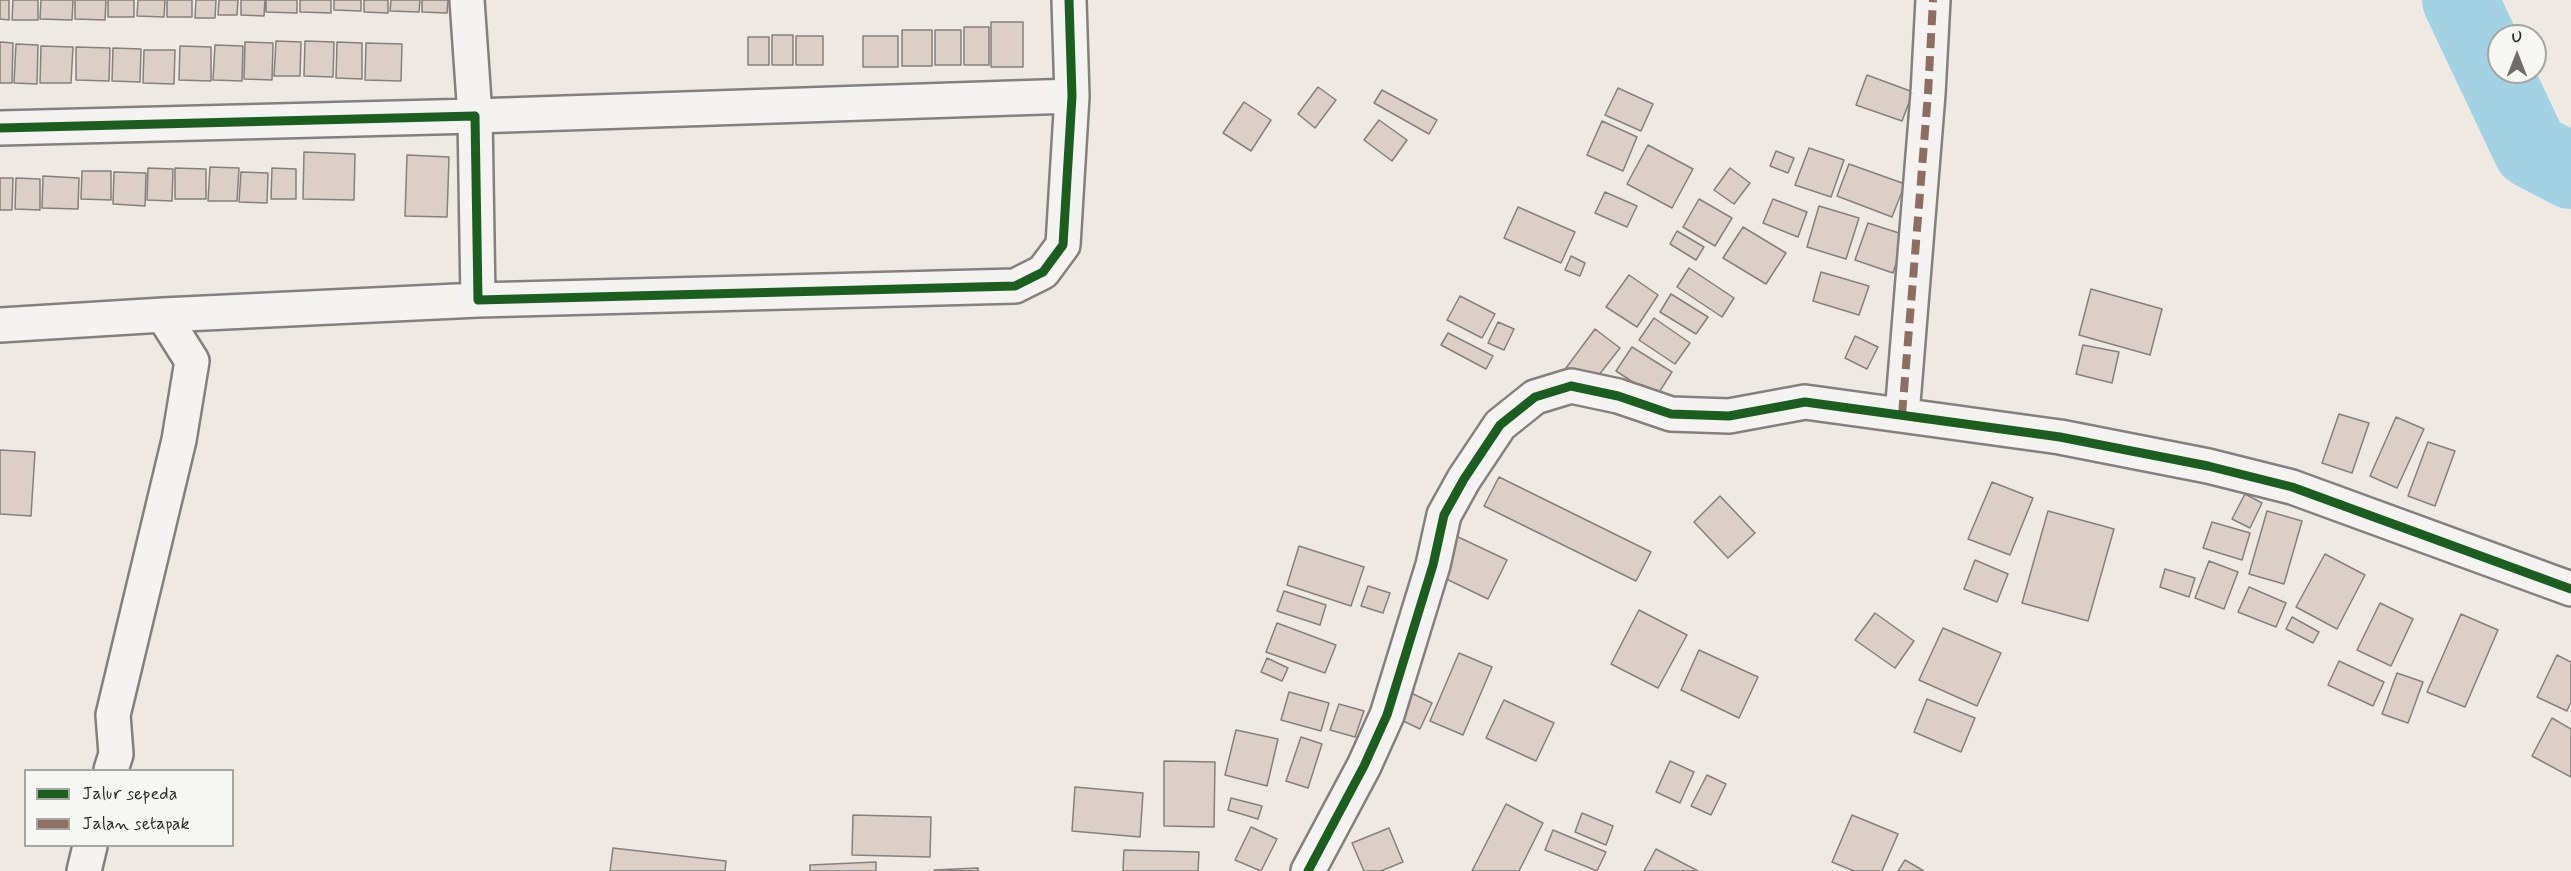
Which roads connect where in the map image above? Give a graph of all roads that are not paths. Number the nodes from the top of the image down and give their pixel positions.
1 (467, 0) edge
2 (1069, 0) edge
3 (1933, 0) edge
4 (1071, 96) junction
5 (475, 116) junction
6 (0, 128) edge
7 (478, 300) junction
8 (163, 315) junction
9 (0, 325) edge
10 (1902, 415) junction
11 (2571, 588) edge
12 (112, 769) edge
13 (90, 847) edge
14 (84, 871) edge
15 (1308, 871) edge

1 - 5 street
2 - 4 street
3 - 10 street
4 - 5 street
4 - 7 street
5 - 6 street
5 - 7 street
7 - 8 street
8 - 9 street
8 - 12 street
10 - 11 street
10 - 15 street
13 - 14 street

